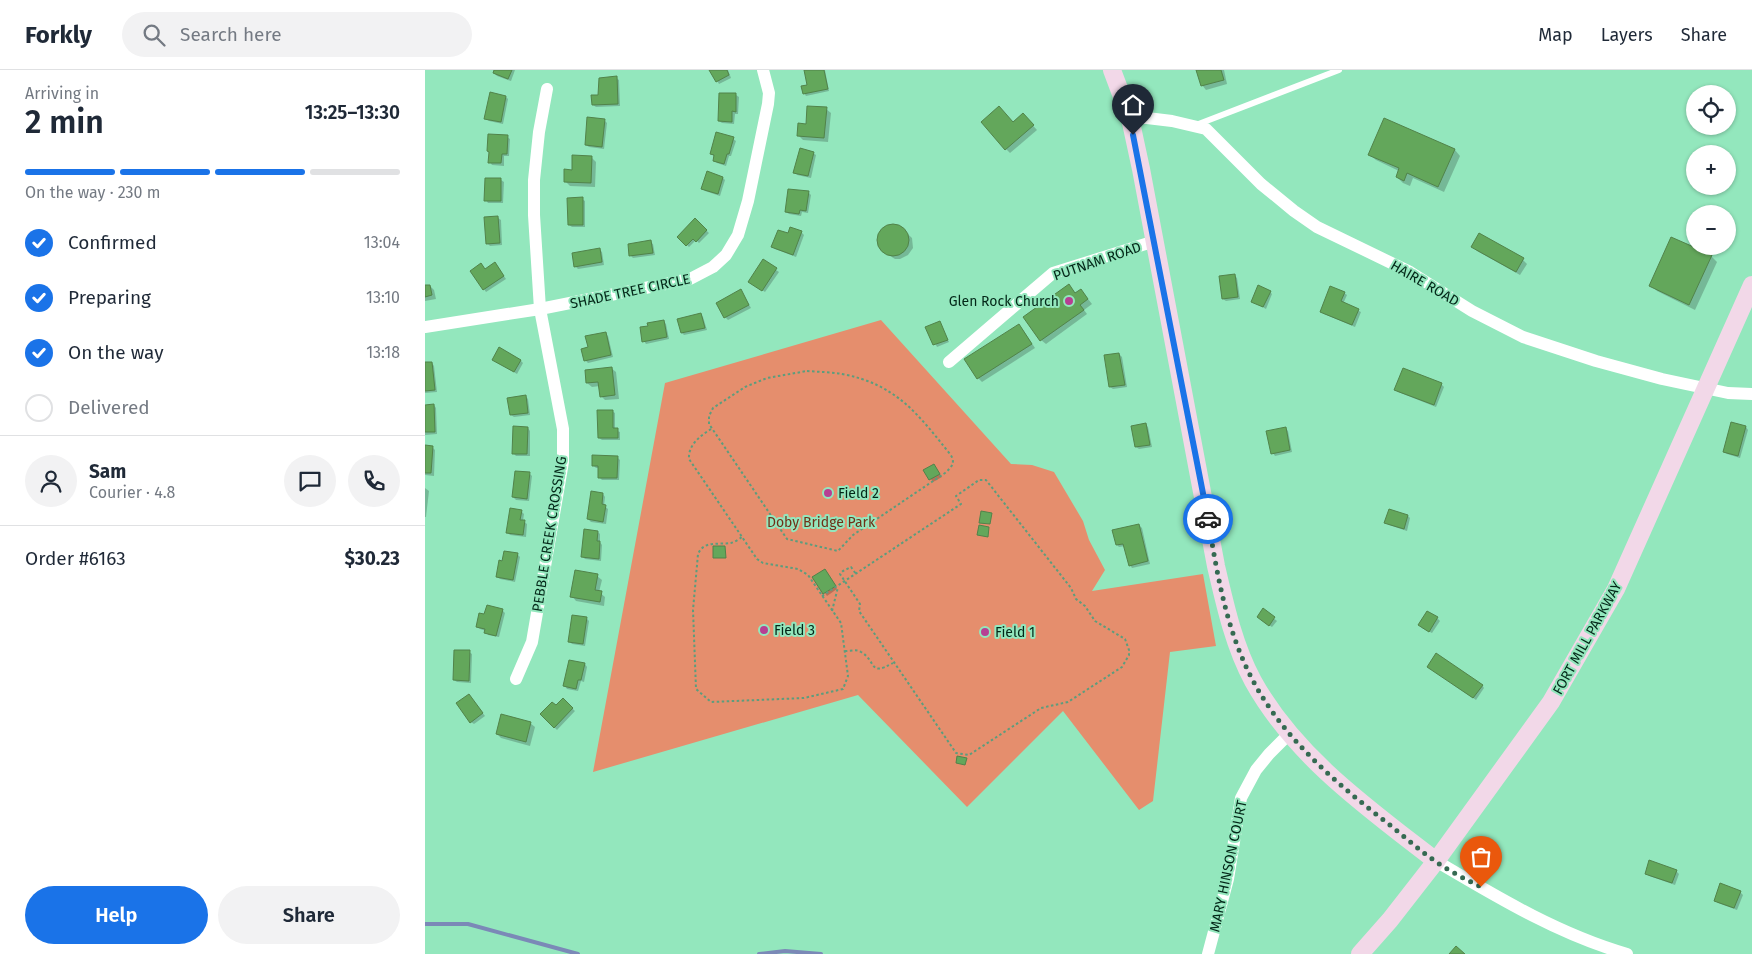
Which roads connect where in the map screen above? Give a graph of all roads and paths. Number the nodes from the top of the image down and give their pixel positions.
1 (763, 70) edge
2 (1112, 70) edge
3 (1339, 70) edge
4 (547, 88) dead end
5 (1129, 118) junction
6 (1193, 126) junction
7 (1155, 241) junction
8 (1752, 285) edge
9 (540, 309) junction
10 (425, 328) edge
11 (949, 362) dead end
12 (1706, 388) junction
13 (1752, 394) edge
14 (711, 429) junction
15 (742, 537) junction
16 (856, 574) junction
17 (845, 582) junction
18 (838, 586) junction
19 (822, 596) junction
20 (833, 611) junction
21 (845, 651) junction
22 (894, 662) junction
23 (516, 679) dead end
24 (1290, 733) junction
25 (1436, 861) junction
26 (1208, 954) edge
27 (1360, 954) edge
28 (1625, 954) edge

1 - 9 street, SHADE TREE CIRCLE
2 - 5 street
3 - 6 lane
4 - 9 street, PEBBLE CREEK CROSSING
5 - 6 street, HAIRE ROAD
5 - 7 street
6 - 12 street, HAIRE ROAD
7 - 11 street, PUTNAM ROAD
7 - 24 street
8 - 12 street, FORT MILL PARKWAY
9 - 10 street, SHADE TREE CIRCLE
9 - 23 street, PEBBLE CREEK CROSSING
12 - 13 street, HAIRE ROAD
12 - 25 street, FORT MILL PARKWAY
14 - 14 path
14 - 15 path
15 - 19 path
15 - 21 path
16 - 17 path
16 - 17 path
16 - 22 path
17 - 18 path
17 - 22 path
18 - 19 path
18 - 20 path
19 - 20 path
20 - 21 path
21 - 22 path
24 - 25 street
24 - 26 street, MARY HINSON COURT
25 - 27 street, FORT MILL PARKWAY
25 - 28 street

